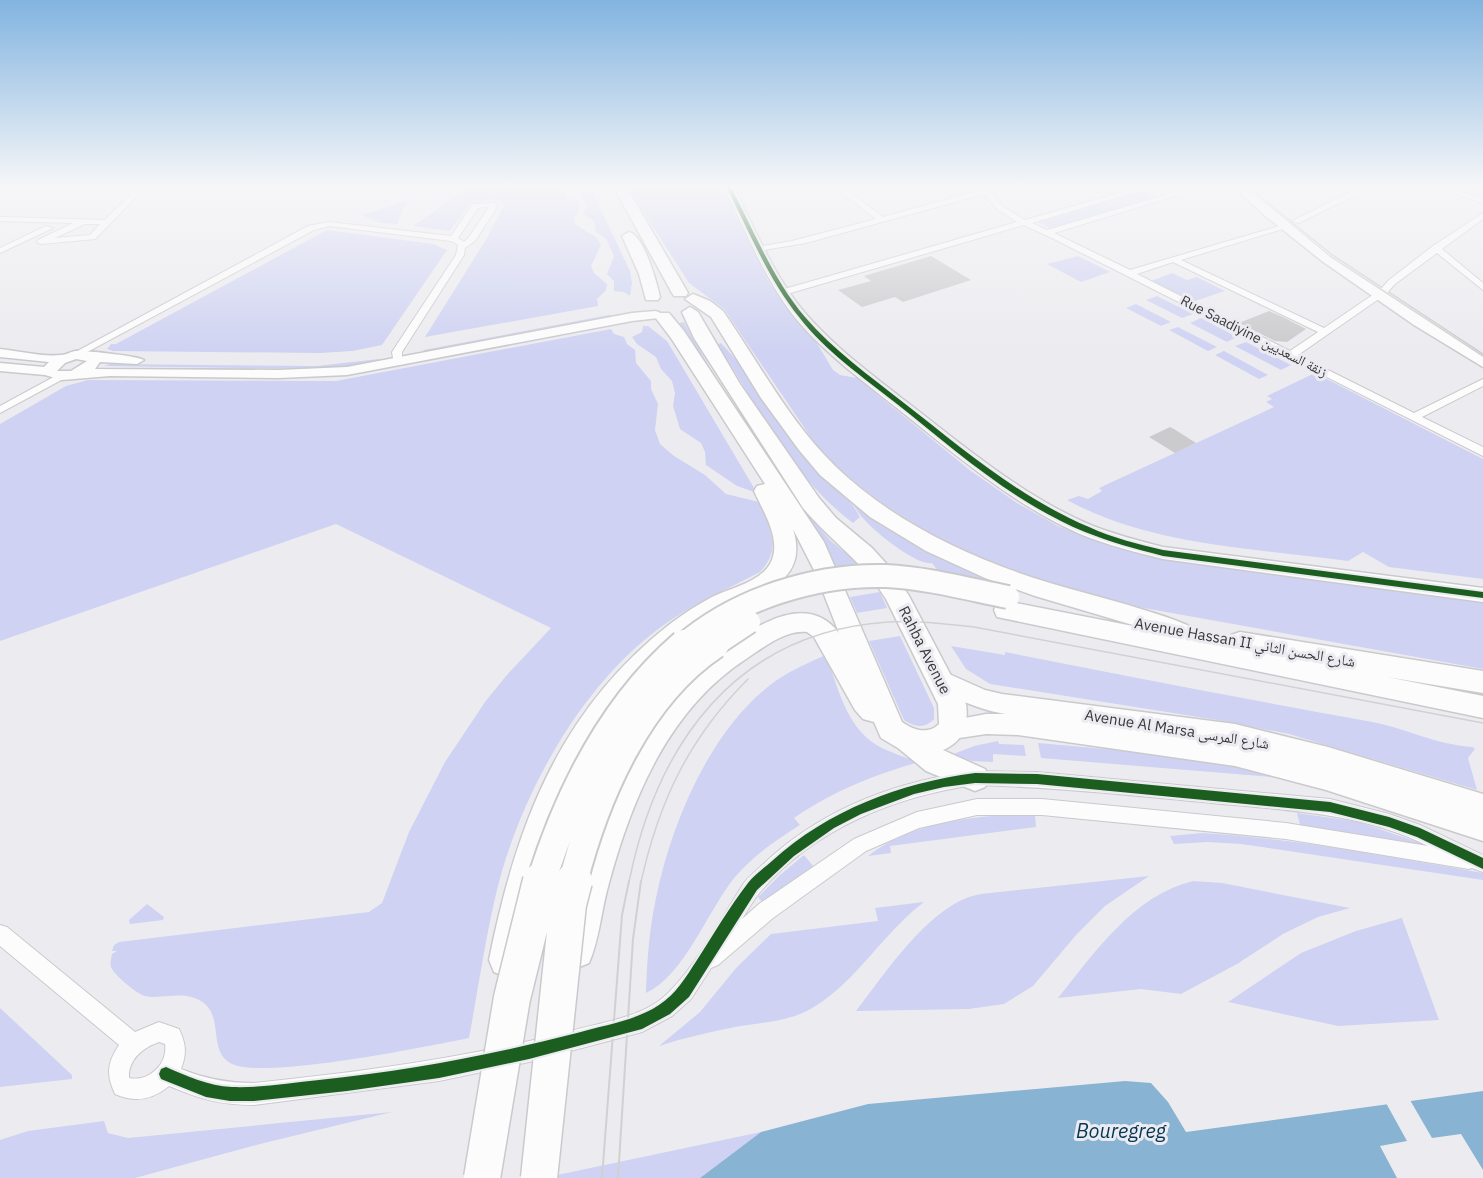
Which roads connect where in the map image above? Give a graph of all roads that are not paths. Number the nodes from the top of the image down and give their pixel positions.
1 (21, 241) edge
2 (288, 241) edge
3 (456, 241) edge
4 (469, 241) edge
5 (631, 241) edge
6 (645, 241) edge
7 (759, 241) edge
8 (760, 241) edge
9 (797, 241) edge
10 (962, 241) edge
11 (1065, 241) edge
12 (1235, 241) edge
13 (1306, 241) edge
14 (1321, 241) edge
15 (1447, 241) edge
16 (463, 246) junction
17 (764, 249) junction
18 (1436, 249) junction
19 (0, 251) edge
20 (1175, 260) junction
21 (1130, 273) junction
22 (1483, 287) edge
23 (1383, 291) junction
24 (787, 292) junction
25 (688, 301) junction
26 (654, 308) junction
27 (1323, 331) junction
28 (1483, 348) edge
29 (0, 353) edge
30 (1291, 355) junction
31 (68, 357) junction
32 (397, 357) junction
33 (94, 358) junction
34 (1483, 362) edge
35 (0, 368) edge
36 (862, 369) junction
37 (55, 374) junction
38 (76, 374) junction
39 (1483, 382) edge
40 (0, 410) edge
41 (1414, 417) junction
42 (1483, 452) edge
43 (762, 466) junction
44 (1483, 586) edge
45 (1483, 595) edge
46 (1007, 603) junction
47 (1183, 634) junction
48 (1421, 670) junction
49 (940, 679) junction
50 (1483, 682) edge
51 (1483, 692) edge
52 (1437, 698) junction
53 (1483, 700) edge
54 (1483, 707) edge
55 (887, 721) junction
56 (953, 729) junction
57 (909, 741) junction
58 (975, 778) junction
59 (1483, 806) edge
60 (1483, 829) edge
61 (1483, 864) edge
62 (0, 934) edge
63 (703, 965) junction
64 (556, 1015) junction
65 (506, 1030) junction
66 (134, 1044) junction
67 (166, 1074) junction
68 (482, 1178) edge
69 (539, 1178) edge

1 - 19 street
2 - 31 street
3 - 16 street
4 - 16 street
5 - 26 highway
6 - 25 highway, Rahba Avenue
7 - 17 street
8 - 17 street
9 - 17 street
10 - 24 street
11 - 21 street, Rue Saadiyine زنقة السعديين
12 - 20 street
13 - 23 main road
14 - 23 main road
15 - 18 street
16 - 32 street
17 - 24 street
18 - 22 street
18 - 23 street
20 - 21 street
20 - 27 street
21 - 30 street, Rue Saadiyine زنقة السعديين
23 - 27 street
23 - 28 main road
23 - 34 main road
24 - 36 street
25 - 26 highway
25 - 26 highway
25 - 47 highway
25 - 49 highway, Rahba Avenue
26 - 32 street
26 - 43 highway
27 - 30 street
29 - 31 street
30 - 41 street, Rue Saadiyine زنقة السعديين
31 - 33 street
31 - 37 street
32 - 33 street
32 - 38 street
33 - 38 street
35 - 37 street
36 - 44 street
36 - 45 street
37 - 38 street
37 - 40 street
39 - 41 street
41 - 42 street, Rue Saadiyine زنقة السعديين
43 - 55 highway
43 - 65 highway
46 - 47 highway, Avenue Hassan II شارع الحسن الثاني
46 - 52 highway, Avenue Hassan II شارع الحسن الثاني
46 - 64 highway, bridge
46 - 65 highway, bridge
47 - 48 highway, Avenue Hassan II شارع الحسن الثاني
48 - 50 highway, Avenue Hassan II شارع الحسن الثاني
48 - 51 highway
49 - 56 highway, Rahba Avenue
49 - 59 main road, Avenue Al Marsa شارع المرسى
52 - 53 highway
52 - 54 highway, Avenue Hassan II شارع الحسن الثاني
55 - 57 highway
55 - 64 highway, bridge
56 - 57 highway
56 - 60 main road, Avenue Al Marsa شارع المرسى
57 - 58 highway
58 - 61 street
58 - 63 street
61 - 63 street
62 - 66 street
63 - 67 street
64 - 69 highway, bridge
65 - 68 highway, bridge
66 - 67 street
66 - 67 street

